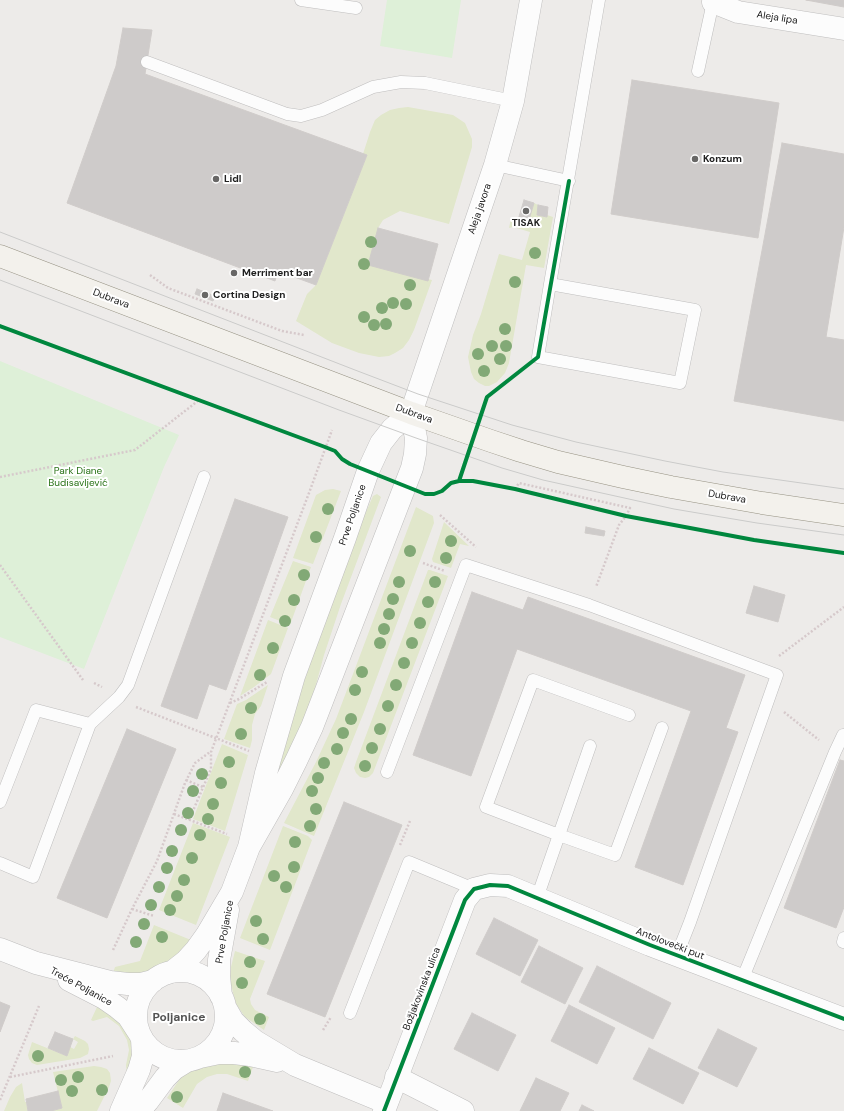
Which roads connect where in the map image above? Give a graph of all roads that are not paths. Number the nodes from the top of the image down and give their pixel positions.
1 (301, 0) edge
2 (531, 0) edge
3 (599, 0) edge
4 (713, 1) edge
5 (356, 8) dead end
6 (844, 29) edge
7 (147, 62) dead end
8 (698, 71) dead end
9 (513, 101) junction
10 (495, 165) junction
11 (569, 181) junction
12 (0, 256) edge
13 (550, 284) junction
14 (411, 414) junction
15 (204, 477) dead end
16 (844, 514) edge
17 (629, 715) dead end
18 (90, 724) junction
19 (662, 728) dead end
20 (844, 736) edge
21 (590, 746) dead end
22 (388, 772) dead end
23 (0, 802) edge
24 (559, 835) junction
25 (249, 847) junction
26 (0, 863) edge
27 (482, 887) junction
28 (232, 892) junction
29 (537, 898) junction
30 (844, 938) edge
31 (844, 942) edge
32 (0, 949) edge
33 (677, 955) junction
34 (36, 963) junction
35 (162, 976) junction
36 (742, 980) junction
37 (223, 1002) junction
38 (350, 1013) dead end
39 (844, 1019) edge
40 (140, 1036) junction
41 (194, 1059) junction
42 (296, 1065) junction
43 (396, 1077) junction
44 (386, 1107) edge
45 (121, 1111) edge
46 (139, 1111) edge
47 (463, 1111) edge

1 - 5 lane
2 - 9 street, Aleja javora
3 - 11 lane
4 - 6 street, Aleja lipa
4 - 8 lane
7 - 9 lane
9 - 10 street, Aleja javora
10 - 11 lane
10 - 14 street, Aleja javora
11 - 13 lane
12 - 14 main road, Dubrava
13 - 13 lane
14 - 16 main road, Dubrava
14 - 25 street, Prve Poljanice
14 - 25 street, Prve Poljanice
15 - 18 lane
17 - 24 lane
18 - 23 lane
18 - 26 lane
19 - 24 lane
20 - 36 lane
21 - 24 lane
22 - 33 lane
24 - 29 lane
25 - 28 street, Prve Poljanice
27 - 29 street, Antolovečki put
27 - 38 lane
27 - 43 street, Božjakovinska ulica
28 - 35 street, Prve Poljanice
28 - 37 street, Prve Poljanice
29 - 33 street, Antolovečki put
30 - 31 lane
32 - 34 street, Treće Poljanice
33 - 36 street, Antolovečki put
34 - 35 street, Treće Poljanice
34 - 40 street, Treće Poljanice
35 - 37 street
35 - 40 street
36 - 39 street, Antolovečki put
37 - 41 street
37 - 42 street
40 - 41 street
40 - 45 street
41 - 42 street
41 - 46 street
42 - 44 street
43 - 44 street, Božjakovinska ulica
43 - 47 street

